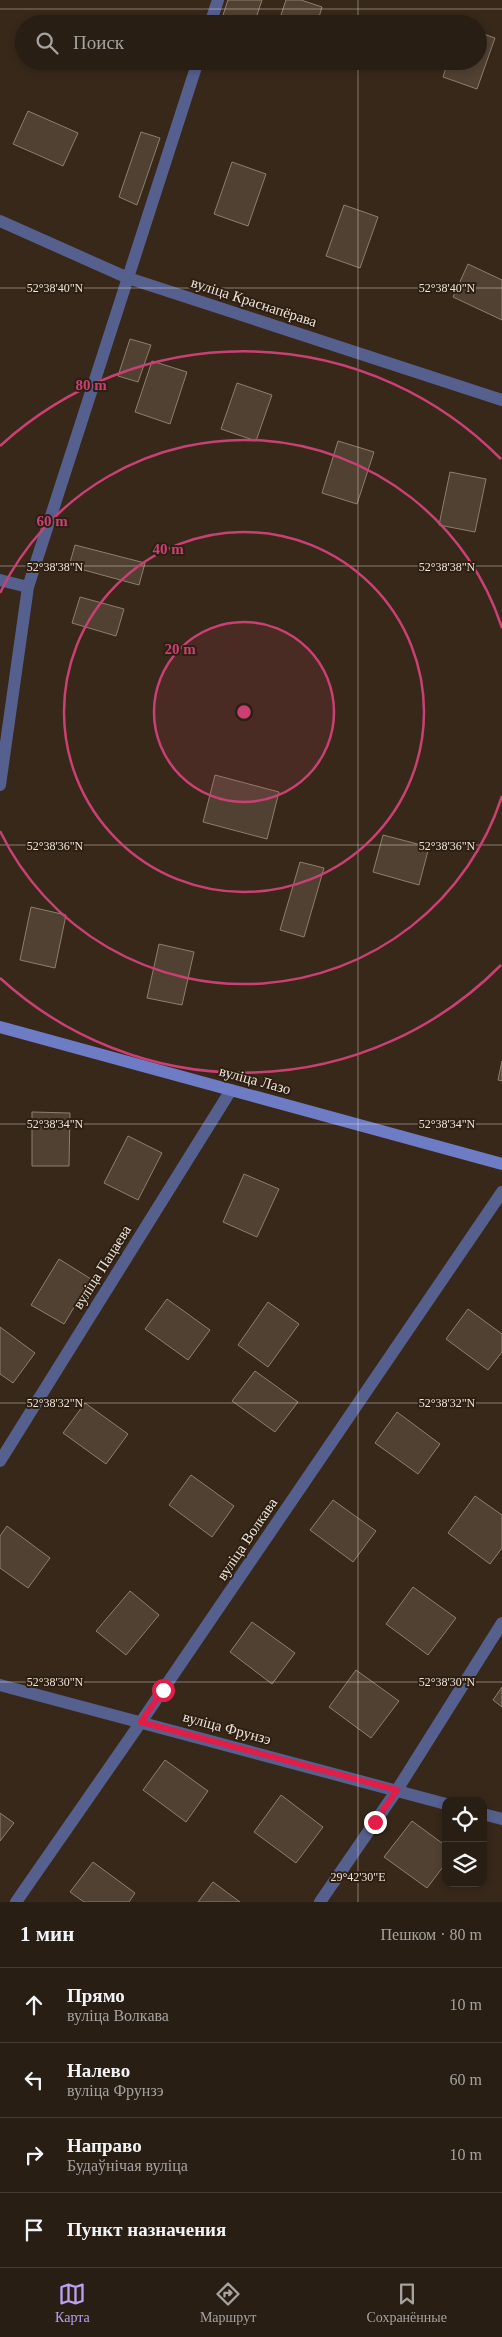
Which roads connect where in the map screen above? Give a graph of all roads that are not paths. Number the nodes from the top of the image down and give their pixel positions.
1 (218, 0) edge
2 (213, 15) edge
3 (195, 70) edge
4 (0, 221) edge
5 (128, 278) junction
6 (502, 400) edge
7 (0, 580) edge
8 (28, 587) junction
9 (0, 785) edge
10 (0, 1027) edge
11 (231, 1090) junction
12 (502, 1164) edge
13 (502, 1192) edge
14 (0, 1460) edge
15 (502, 1623) edge
16 (0, 1685) edge
17 (141, 1722) junction
18 (397, 1790) junction
19 (442, 1803) edge
20 (487, 1815) edge
21 (502, 1819) edge
22 (16, 1902) edge
23 (320, 1902) edge

1 - 2 street
3 - 5 street
4 - 5 street, вуліца Краснапёрава
5 - 6 street, вуліца Краснапёрава
5 - 8 street
7 - 8 street
8 - 9 street
10 - 11 main road, вуліца Лазо
11 - 12 main road, вуліца Лазо
11 - 14 street, вуліца Пацаева
13 - 17 street, вуліца Волкава
15 - 18 street
16 - 17 street, вуліца Фрунзэ
17 - 18 street, вуліца Фрунзэ
17 - 22 street, вуліца Волкава
18 - 19 street, вуліца Фрунзэ
18 - 23 street
20 - 21 street

